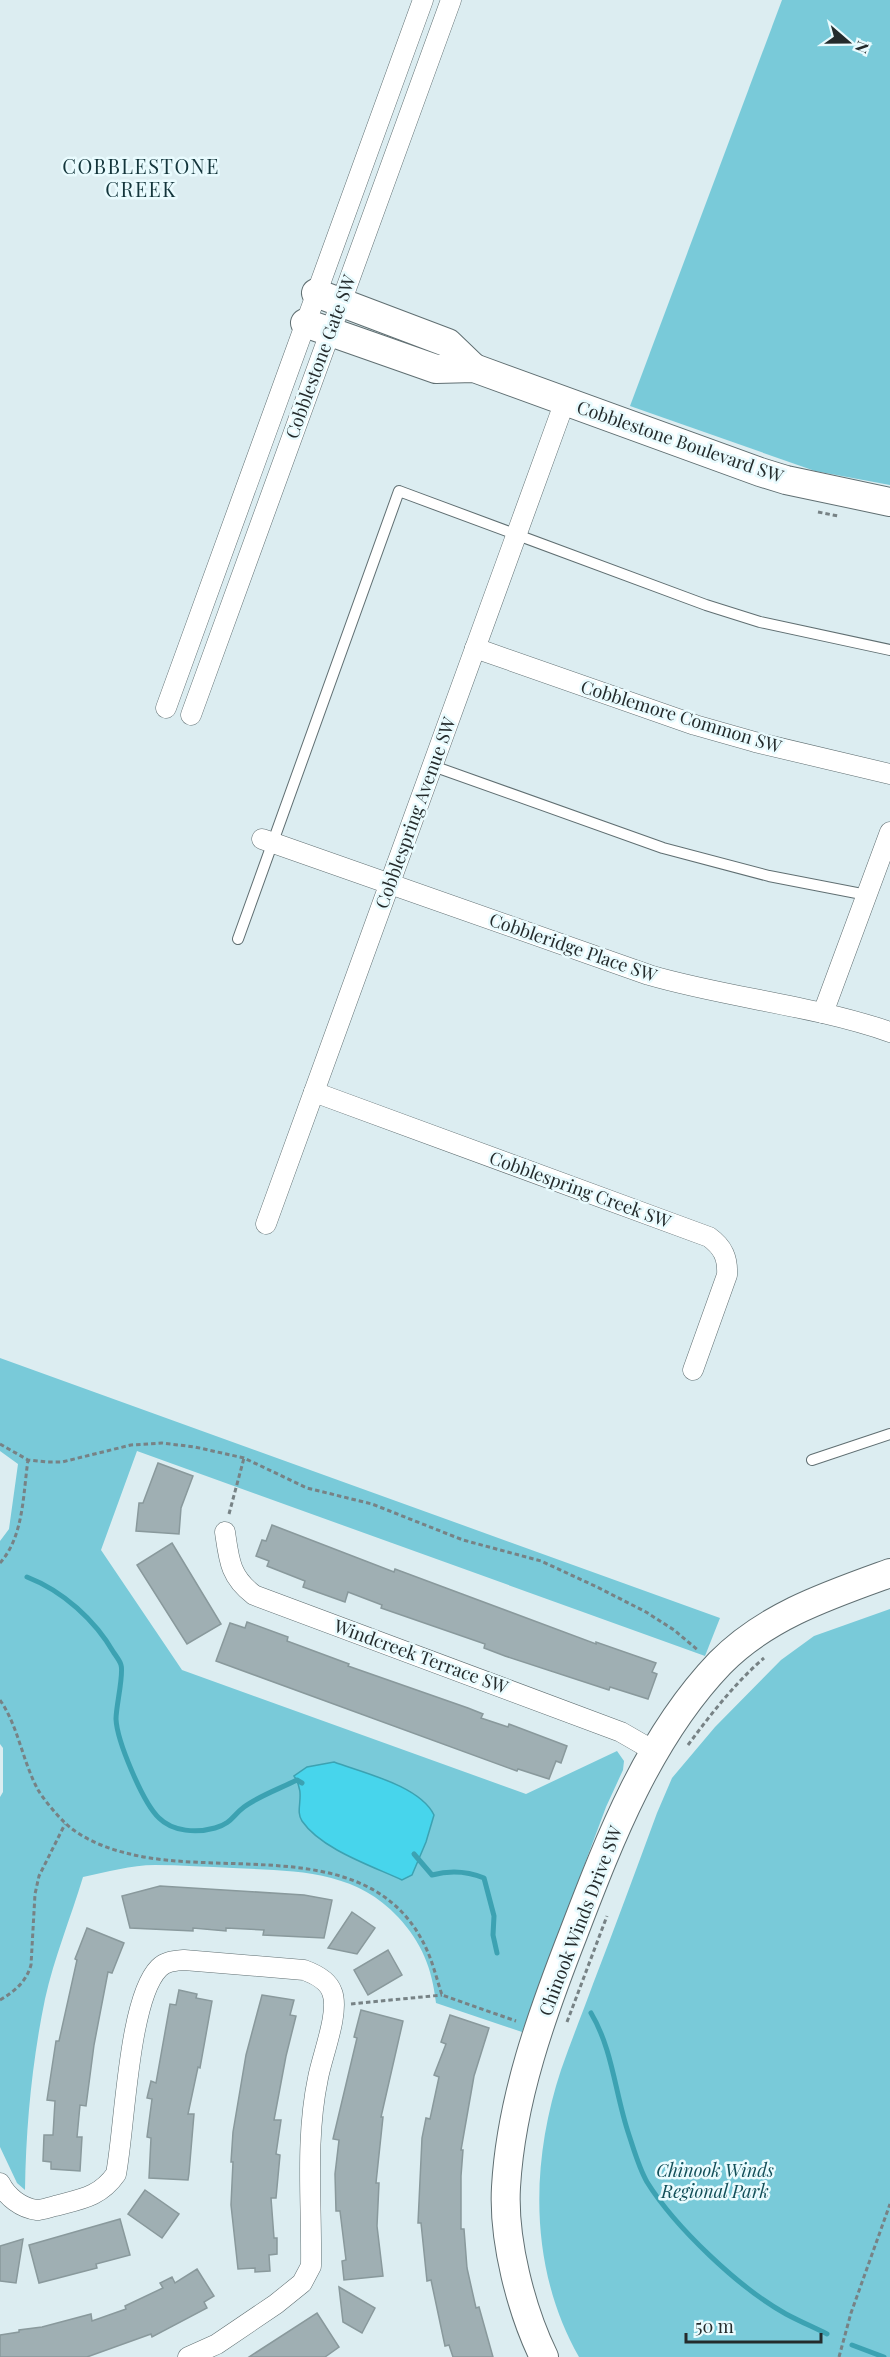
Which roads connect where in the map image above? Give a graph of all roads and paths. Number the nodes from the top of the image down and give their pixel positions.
1 (423, 0) edge
2 (451, 0) edge
3 (328, 297) junction
4 (318, 327) junction
5 (474, 368) junction
6 (565, 401) junction
7 (890, 502) edge
8 (516, 534) junction
9 (475, 648) junction
10 (890, 650) edge
11 (166, 708) dead end
12 (191, 715) dead end
13 (432, 766) junction
14 (890, 774) edge
15 (890, 832) edge
16 (268, 841) junction
17 (390, 884) junction
18 (867, 895) junction
19 (238, 939) dead end
20 (823, 1013) junction
21 (890, 1032) edge
22 (314, 1092) junction
23 (266, 1224) dead end
24 (693, 1370) dead end
25 (890, 1434) edge
26 (0, 1443) edge
27 (244, 1458) junction
28 (28, 1460) junction
29 (812, 1460) dead end
30 (225, 1532) joint
31 (0, 1563) edge
32 (890, 1573) edge
33 (765, 1658) dead end
34 (693, 1659) dead end
35 (0, 1700) edge
36 (686, 1747) dead end
37 (654, 1751) junction
38 (65, 1823) junction
39 (608, 1913) dead end
40 (442, 1995) junction
41 (0, 2000) edge
42 (334, 2006) junction
43 (516, 2021) dead end
44 (564, 2031) dead end
45 (0, 2183) edge
46 (890, 2204) edge
47 (189, 2357) edge
48 (544, 2357) edge
49 (839, 2357) edge

1 - 3 street, Cobblestone Gate SW
2 - 3 street, Cobblestone Gate SW
3 - 4 street, Cobblestone Gate SW
3 - 5 street, Cobblestone Boulevard SW
4 - 5 street, Cobblestone Boulevard SW
4 - 11 street, Cobblestone Gate SW
4 - 12 street, Cobblestone Gate SW
5 - 6 street, Cobblestone Boulevard SW
6 - 7 street, Cobblestone Boulevard SW
6 - 8 street, Cobblespring Avenue SW
8 - 9 street, Cobblespring Avenue SW
8 - 10 lane
8 - 16 lane
9 - 13 street, Cobblespring Avenue SW
9 - 14 street, Cobblemore Common SW
13 - 17 street, Cobblespring Avenue SW
13 - 18 lane
15 - 18 street
16 - 17 street, Cobbleridge Place SW
16 - 19 lane
17 - 20 street, Cobbleridge Place SW
17 - 22 street, Cobblespring Avenue SW
18 - 20 street
20 - 21 street, Cobbleridge Place SW
22 - 23 street, Cobblespring Avenue SW
22 - 24 street, Cobblespring Creek SW
25 - 29 lane
26 - 28 path
27 - 28 path
27 - 30 path
27 - 34 path
28 - 31 path
30 - 37 street, Windcreek Terrace SW
32 - 37 street, Chinook Winds Drive SW
33 - 36 path
35 - 38 path
37 - 48 street, Chinook Winds Drive SW
38 - 40 path
38 - 41 path
39 - 44 path
40 - 42 path
40 - 43 path
42 - 45 street
42 - 47 street
46 - 49 path

